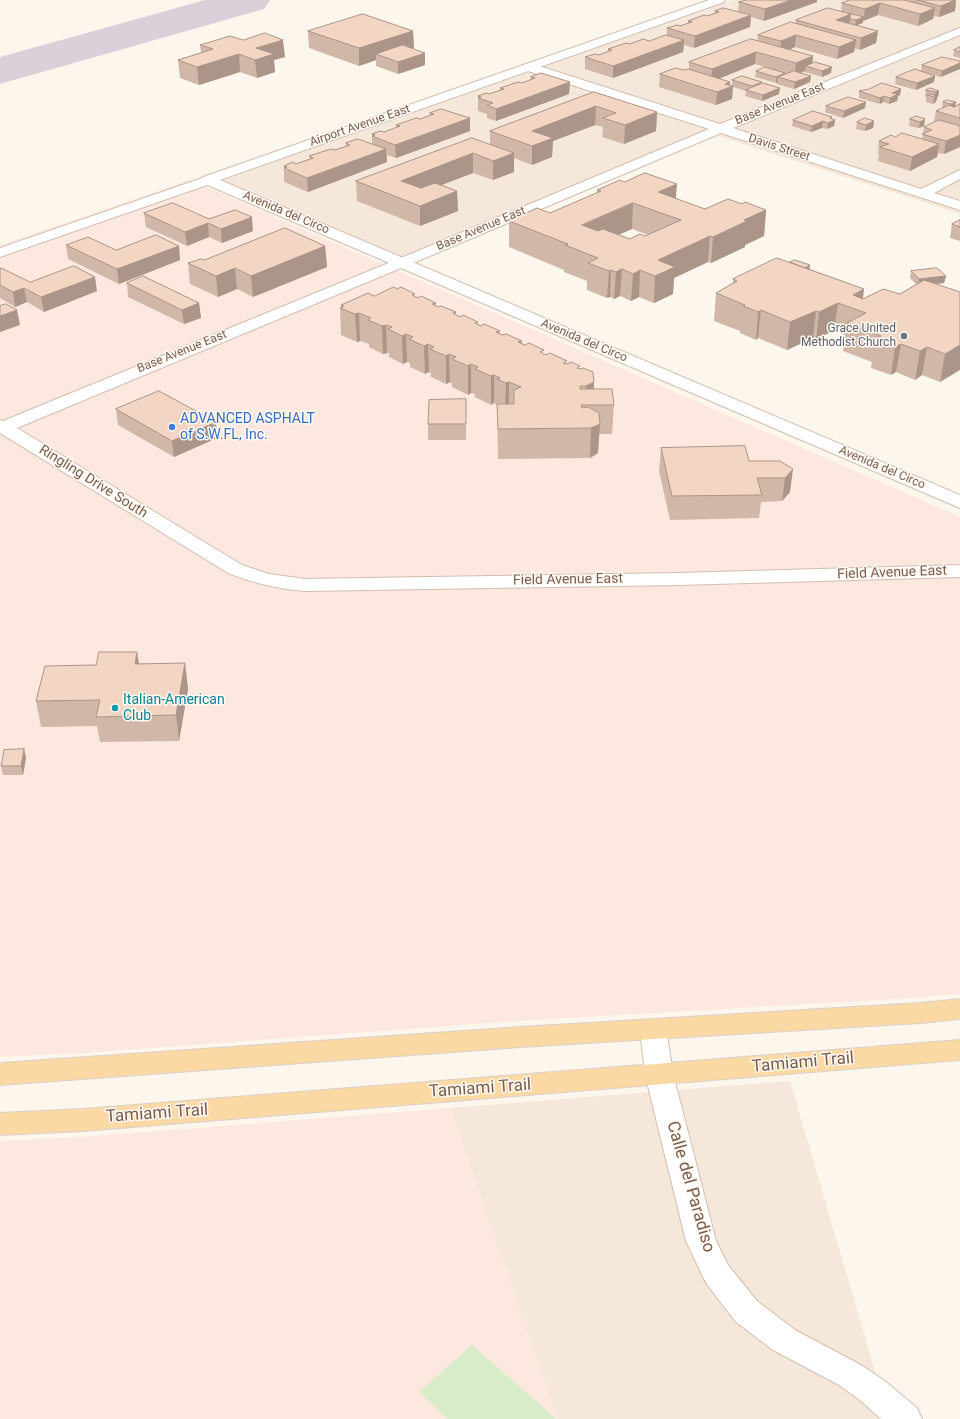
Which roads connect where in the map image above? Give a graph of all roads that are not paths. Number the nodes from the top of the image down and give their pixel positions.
1 (720, 0) edge
2 (960, 31) edge
3 (529, 67) junction
4 (720, 129) junction
5 (960, 174) edge
6 (208, 180) junction
7 (921, 194) junction
8 (960, 206) edge
9 (0, 253) edge
10 (401, 263) junction
11 (1, 426) edge
12 (960, 502) edge
13 (186, 539) joint
14 (960, 571) edge
15 (960, 1009) edge
16 (653, 1029) junction
17 (960, 1050) edge
18 (0, 1074) edge
19 (659, 1074) junction
20 (0, 1124) edge
21 (905, 1419) edge

1 - 3 street, Airport Avenue East
2 - 4 street, Base Avenue East
3 - 4 street, Davis Street
3 - 6 street, Airport Avenue East
4 - 7 street, Davis Street
4 - 10 street, Base Avenue East
5 - 7 street
6 - 9 street, Airport Avenue East
6 - 10 street, Avenida del Circo
7 - 8 street, Davis Street
10 - 11 street, Base Avenue East
10 - 12 street, Avenida del Circo
11 - 13 street, Ringling Drive South
13 - 14 street, Field Avenue East
15 - 16 main road
16 - 18 main road
16 - 19 street, Calle del Paradiso
17 - 19 main road, Tamiami Trail
19 - 20 main road, Tamiami Trail
19 - 21 street, Calle del Paradiso

